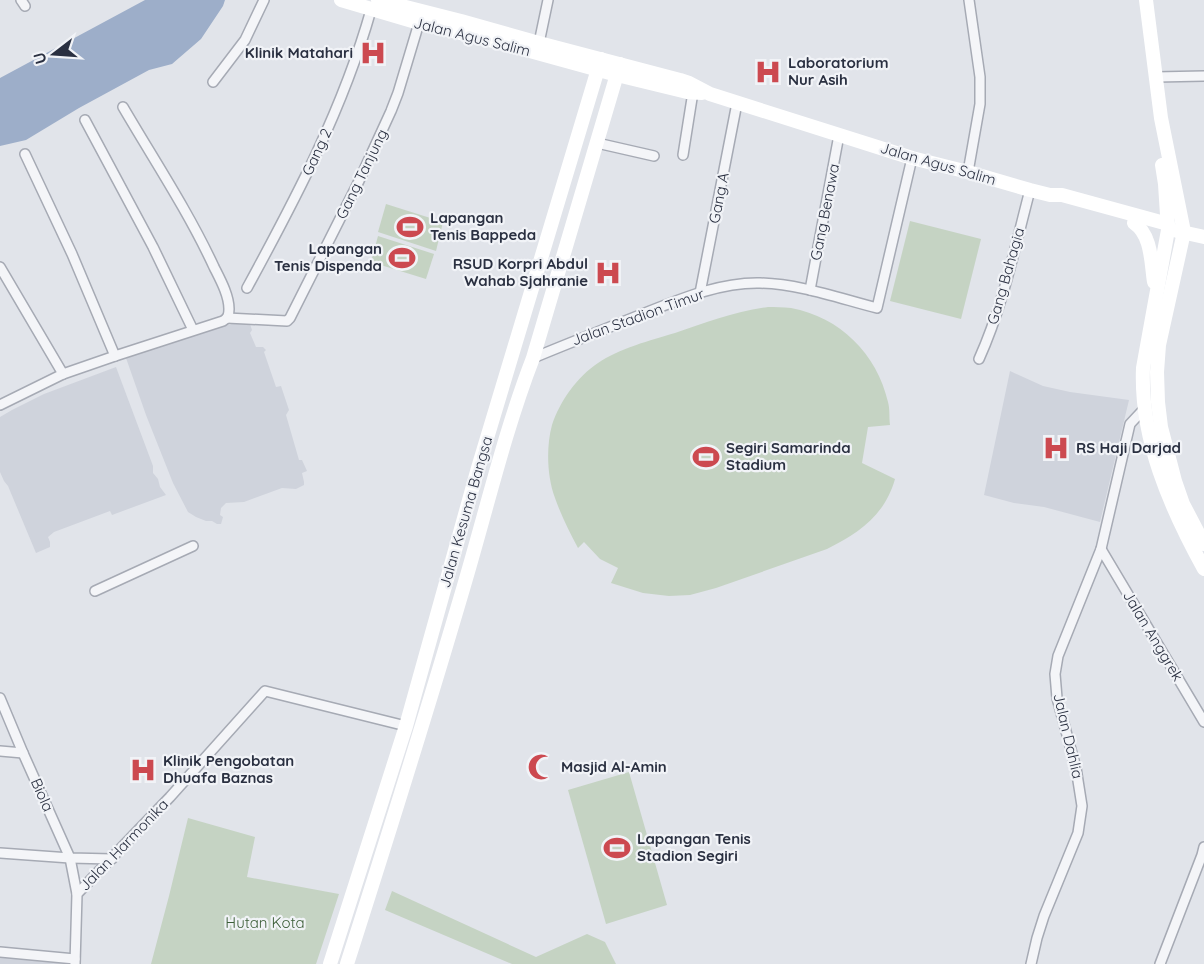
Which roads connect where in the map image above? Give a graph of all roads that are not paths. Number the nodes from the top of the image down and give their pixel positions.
1 (264, 0) edge
2 (341, 0) edge
3 (548, 0) edge
4 (969, 0) edge
5 (1146, 0) edge
6 (375, 5) edge
7 (421, 17) junction
8 (539, 43) junction
9 (600, 64) junction
10 (619, 70) junction
11 (1204, 76) edge
12 (1156, 77) junction
13 (213, 82) dead end
14 (693, 92) junction
15 (710, 94) junction
16 (737, 103) junction
17 (123, 107) dead end
18 (1161, 118) junction
19 (85, 120) dead end
20 (839, 135) junction
21 (597, 143) junction
22 (25, 154) dead end
23 (683, 155) dead end
24 (654, 156) dead end
25 (912, 158) junction
26 (968, 172) junction
27 (1030, 190) junction
28 (1050, 195) junction
29 (1134, 223) junction
30 (1168, 227) junction
31 (1184, 232) junction
32 (1204, 237) edge
33 (0, 267) edge
34 (247, 288) dead end
35 (810, 290) junction
36 (700, 293) junction
37 (1156, 299) junction
38 (224, 320) junction
39 (193, 330) junction
40 (115, 356) junction
41 (533, 358) junction
42 (979, 359) dead end
43 (63, 374) junction
44 (501, 389) junction
45 (519, 393) junction
46 (0, 405) edge
47 (1144, 409) junction
48 (478, 468) junction
49 (496, 474) junction
50 (1200, 528) edge
51 (1204, 544) edge
52 (193, 546) dead end
53 (1101, 549) junction
54 (1204, 569) edge
55 (95, 591) dead end
56 (0, 698) edge
57 (1204, 722) edge
58 (406, 726) junction
59 (0, 751) edge
60 (23, 753) junction
61 (1203, 852) edge
62 (0, 853) edge
63 (70, 858) junction
64 (112, 858) junction
65 (77, 894) junction
66 (350, 901) junction
67 (366, 907) junction
68 (345, 917) junction
69 (360, 922) junction
70 (0, 952) edge
71 (75, 962) edge
72 (330, 964) edge
73 (347, 964) edge
74 (1031, 964) edge
75 (1160, 964) edge

1 - 13 street
2 - 6 street, Jalan Agus Salim
3 - 8 street
4 - 26 street
5 - 12 street
6 - 7 street, Jalan Agus Salim
6 - 34 street, Gang 2
7 - 8 street, Jalan Agus Salim
7 - 9 street, Jalan Agus Salim
7 - 38 street, Gang Tanjung
8 - 9 street, Jalan Agus Salim
9 - 10 street, Jalan Agus Salim
9 - 44 street, Jalan Kesuma Bangsa
10 - 14 street, Jalan Agus Salim
10 - 15 street, Jalan Agus Salim
10 - 21 street, Jalan Kesuma Bangsa
11 - 12 street
12 - 18 street
14 - 15 street, Jalan Agus Salim
14 - 23 street
15 - 16 street, Jalan Agus Salim
16 - 20 street, Jalan Agus Salim
16 - 36 street, Gang A
17 - 38 street
18 - 30 street
18 - 31 street
19 - 39 street
20 - 25 street, Jalan Agus Salim
20 - 35 street, Gang Benawa
21 - 24 street
21 - 41 street, Jalan Kesuma Bangsa
22 - 40 street
25 - 26 street, Jalan Agus Salim
25 - 35 street, Jalan Stadion Timur
26 - 27 street, Jalan Agus Salim
27 - 28 street, Jalan Agus Salim
27 - 42 street, Gang Bahagia
28 - 29 street
28 - 30 street, Jalan Agus Salim
29 - 30 street
29 - 37 street
30 - 31 street, Jalan Agus Salim
30 - 37 street
31 - 32 street, Jalan Agus Salim
31 - 50 street
33 - 43 street
35 - 36 street, Jalan Stadion Timur
36 - 41 street, Jalan Stadion Timur
37 - 47 street
38 - 39 street
39 - 40 street
40 - 43 street
41 - 45 street, Jalan Kesuma Bangsa
43 - 46 street
44 - 45 street
44 - 48 street, Jalan Kesuma Bangsa
45 - 49 street, Jalan Kesuma Bangsa
47 - 53 street, Jalan Dahlia
47 - 54 street
48 - 49 street
48 - 58 street, Jalan Kesuma Bangsa
49 - 67 street, Jalan Kesuma Bangsa
50 - 51 street
52 - 55 street
53 - 57 street, Jalan Anggrek
53 - 74 street, Jalan Dahlia
56 - 60 street, Biola
58 - 64 street, Jalan Harmonika
58 - 66 street, Jalan Kesuma Bangsa
59 - 60 street
60 - 63 street, Biola
61 - 75 street
62 - 63 street
63 - 64 street
63 - 65 street, Biola
64 - 65 street, Jalan Harmonika
65 - 71 street, Jalan Harmonika
66 - 67 street
66 - 68 street, Jalan Kesuma Bangsa
67 - 69 street, Jalan Kesuma Bangsa
68 - 69 street
68 - 72 street, Jalan Kesuma Bangsa
69 - 73 street, Jalan Kesuma Bangsa
70 - 71 street

